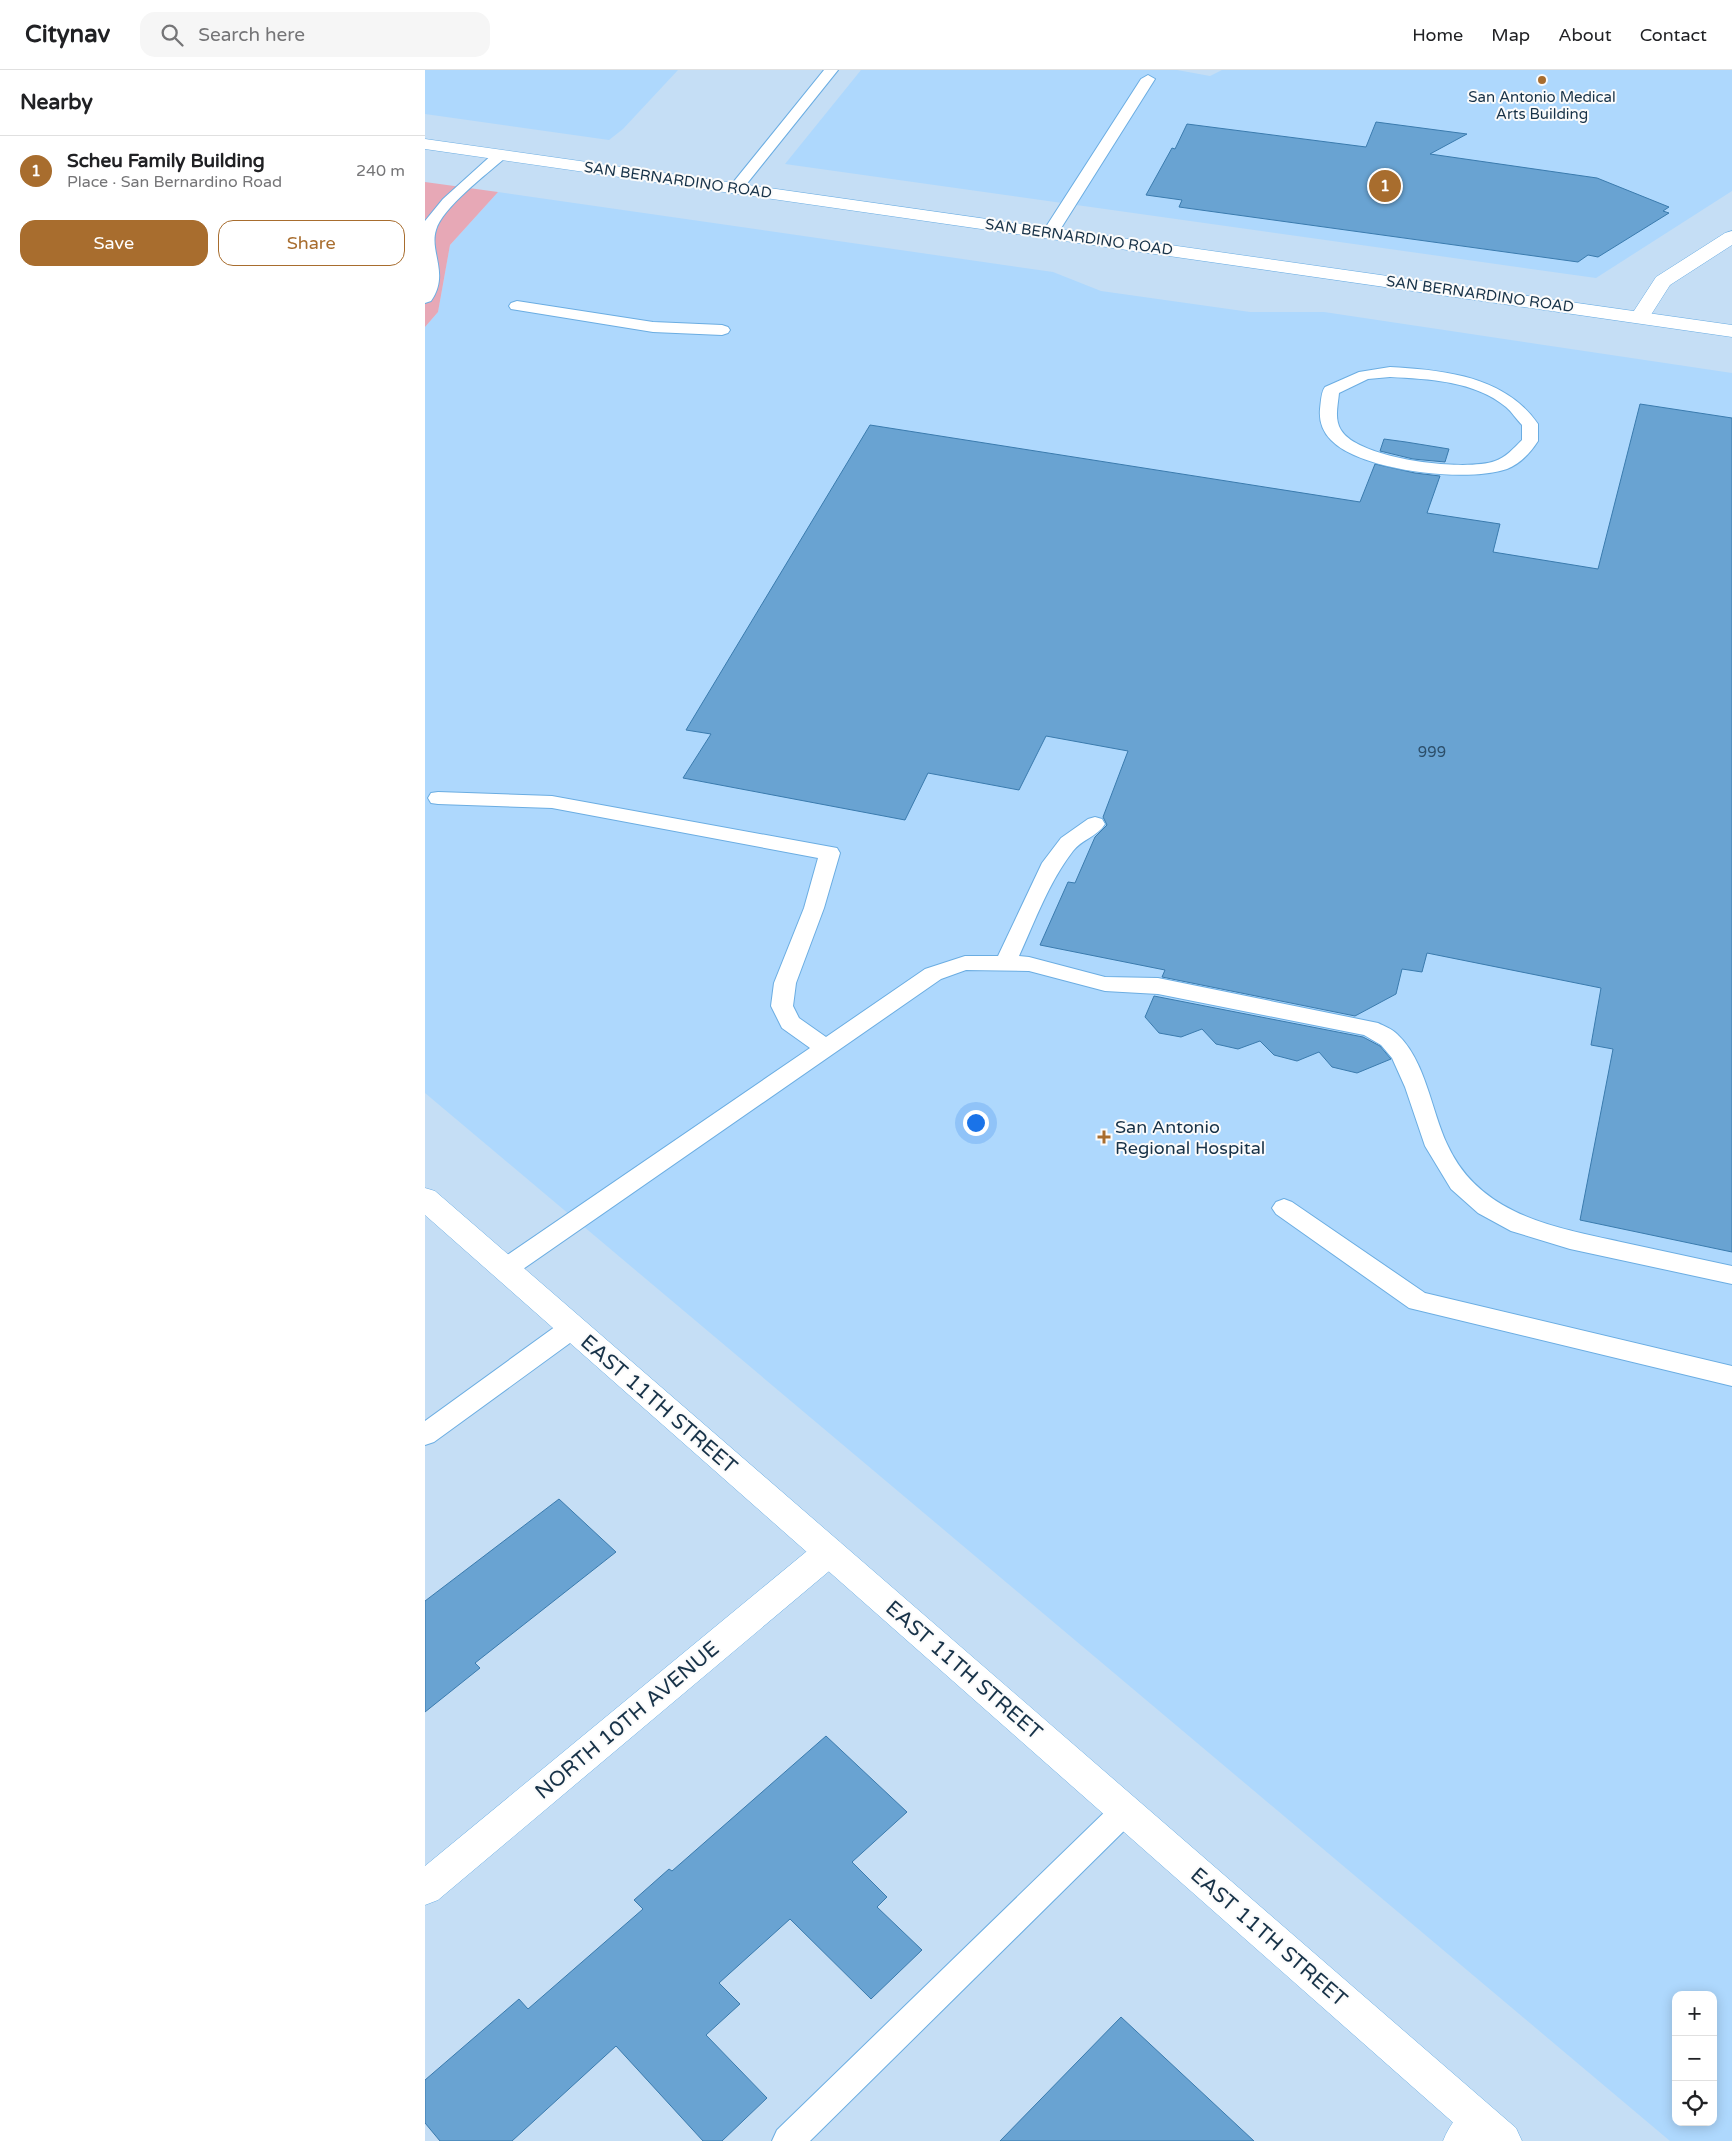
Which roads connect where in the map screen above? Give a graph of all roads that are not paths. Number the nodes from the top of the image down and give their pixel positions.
1 (831, 70) edge
2 (1148, 79) dead end
3 (425, 144) edge
4 (500, 155) junction
5 (736, 188) junction
6 (1050, 233) junction
7 (1732, 237) edge
8 (425, 298) edge
9 (517, 306) dead end
10 (1640, 317) junction
11 (722, 330) dead end
12 (1732, 330) edge
13 (1331, 390) joint
14 (438, 798) dead end
15 (1095, 824) dead end
16 (1005, 964) junction
17 (826, 1048) junction
18 (425, 1199) edge
19 (1284, 1208) dead end
20 (505, 1269) junction
21 (1732, 1275) edge
22 (572, 1328) junction
23 (1732, 1376) edge
24 (425, 1435) edge
25 (829, 1552) junction
26 (1125, 1811) junction
27 (425, 1888) edge
28 (1481, 2134) edge
29 (788, 2141) edge

1 - 5 lane
2 - 6 lane
3 - 4 street, SAN BERNARDINO ROAD
4 - 5 street, SAN BERNARDINO ROAD
4 - 8 lane
5 - 6 street, SAN BERNARDINO ROAD
6 - 10 street, SAN BERNARDINO ROAD
7 - 10 street
9 - 11 lane
10 - 12 street, SAN BERNARDINO ROAD
13 - 13 lane
14 - 17 lane
15 - 16 lane
16 - 17 lane
16 - 21 lane
17 - 20 lane
18 - 20 street, EAST 11TH STREET
19 - 23 lane
20 - 22 street, EAST 11TH STREET
22 - 24 lane
22 - 25 street, EAST 11TH STREET
25 - 26 street, EAST 11TH STREET
25 - 27 street, NORTH 10TH AVENUE
26 - 28 street, EAST 11TH STREET
26 - 29 lane

